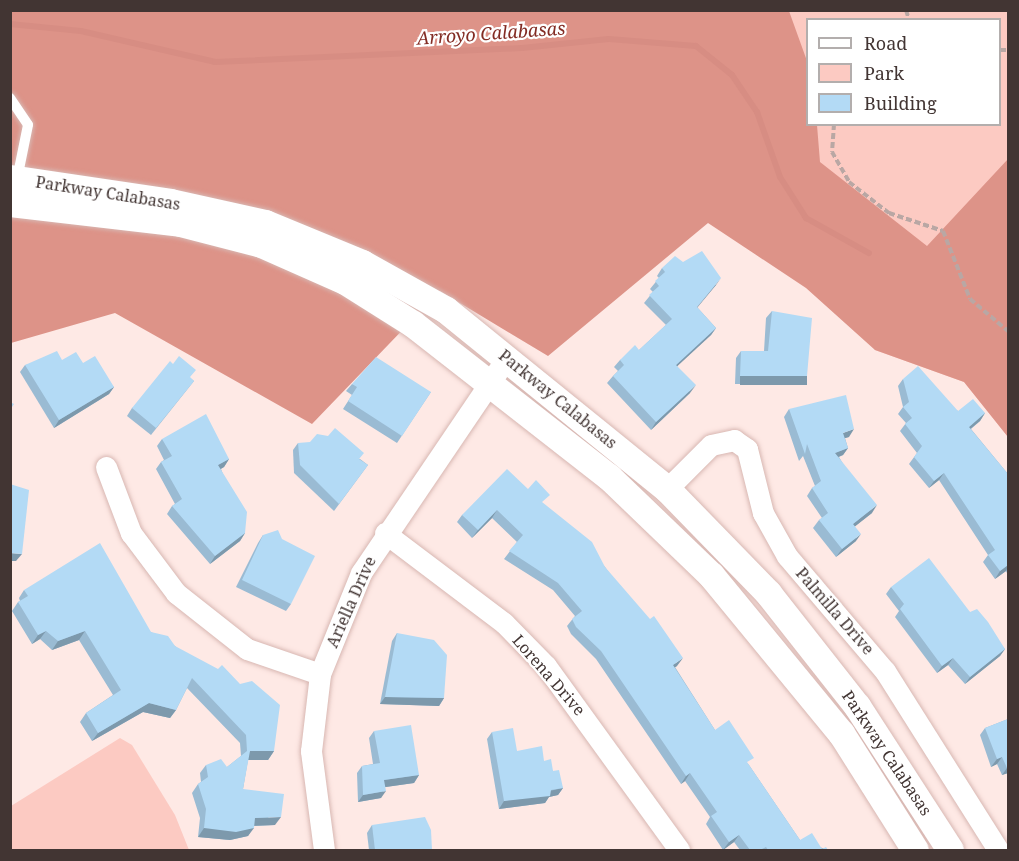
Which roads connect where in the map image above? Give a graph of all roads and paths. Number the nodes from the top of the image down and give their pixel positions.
1 (10, 98) edge
2 (834, 126) edge
3 (13, 187) edge
4 (1008, 332) edge
5 (507, 357) junction
6 (491, 382) junction
7 (106, 467) dead end
8 (667, 489) junction
9 (645, 509) junction
10 (385, 533) junction
11 (320, 674) junction
12 (324, 850) edge
13 (679, 850) edge
14 (915, 850) edge
15 (950, 850) edge
16 (998, 850) edge

1 - 3 lane
2 - 4 path
3 - 5 street, Parkway Calabasas
3 - 6 street, Parkway Calabasas
5 - 6 street, Ariella Drive
5 - 8 street, Parkway Calabasas
6 - 9 street, Parkway Calabasas
6 - 10 street, Ariella Drive
7 - 11 street
8 - 9 street
8 - 15 street, Parkway Calabasas
8 - 16 street, Palmilla Drive
9 - 14 street, Parkway Calabasas
10 - 11 street, Ariella Drive
10 - 13 street, Lorena Drive
11 - 12 street, Ariella Drive

